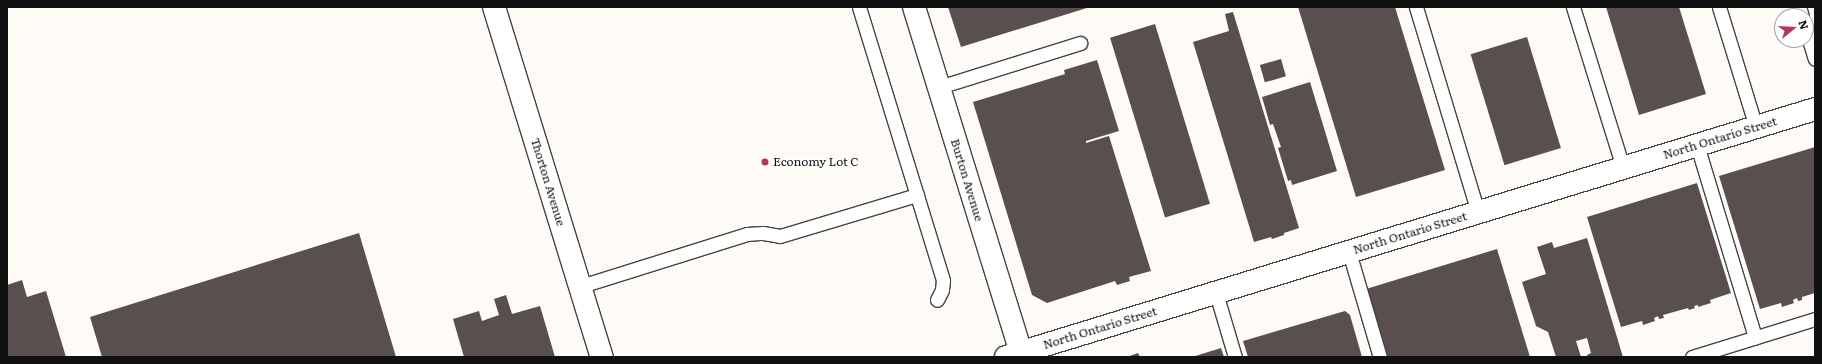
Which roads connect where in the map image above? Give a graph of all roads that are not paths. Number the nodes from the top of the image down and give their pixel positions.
1 (494, 7) edge
2 (859, 7) edge
3 (914, 7) edge
4 (1416, 7) edge
5 (1573, 7) edge
6 (1719, 7) edge
7 (1080, 43) dead end
8 (1812, 48) edge
9 (1815, 59) edge
10 (939, 87) junction
11 (1815, 109) edge
12 (1756, 127) junction
13 (1697, 145) junction
14 (1623, 168) junction
15 (917, 195) junction
16 (1478, 212) junction
17 (1349, 252) junction
18 (581, 286) junction
19 (1216, 293) junction
20 (937, 300) dead end
21 (1815, 319) edge
22 (1756, 337) junction
23 (1012, 355) edge
24 (602, 357) edge
25 (1235, 357) edge
26 (1380, 357) edge
27 (1692, 357) edge

1 - 18 street, Thorton Avenue
2 - 15 lane
3 - 10 street, Burton Avenue
4 - 16 lane
5 - 14 lane
6 - 12 lane
7 - 10 lane
8 - 9 lane
10 - 23 street, Burton Avenue
11 - 12 street, North Ontario Street
12 - 13 street, North Ontario Street
13 - 14 street, North Ontario Street
13 - 22 lane
14 - 16 street, North Ontario Street
15 - 18 lane
15 - 20 lane
16 - 17 street, North Ontario Street
17 - 19 street, North Ontario Street
17 - 26 lane
18 - 24 street, Thorton Avenue
19 - 23 street, North Ontario Street
19 - 25 lane
21 - 22 lane
22 - 27 lane

